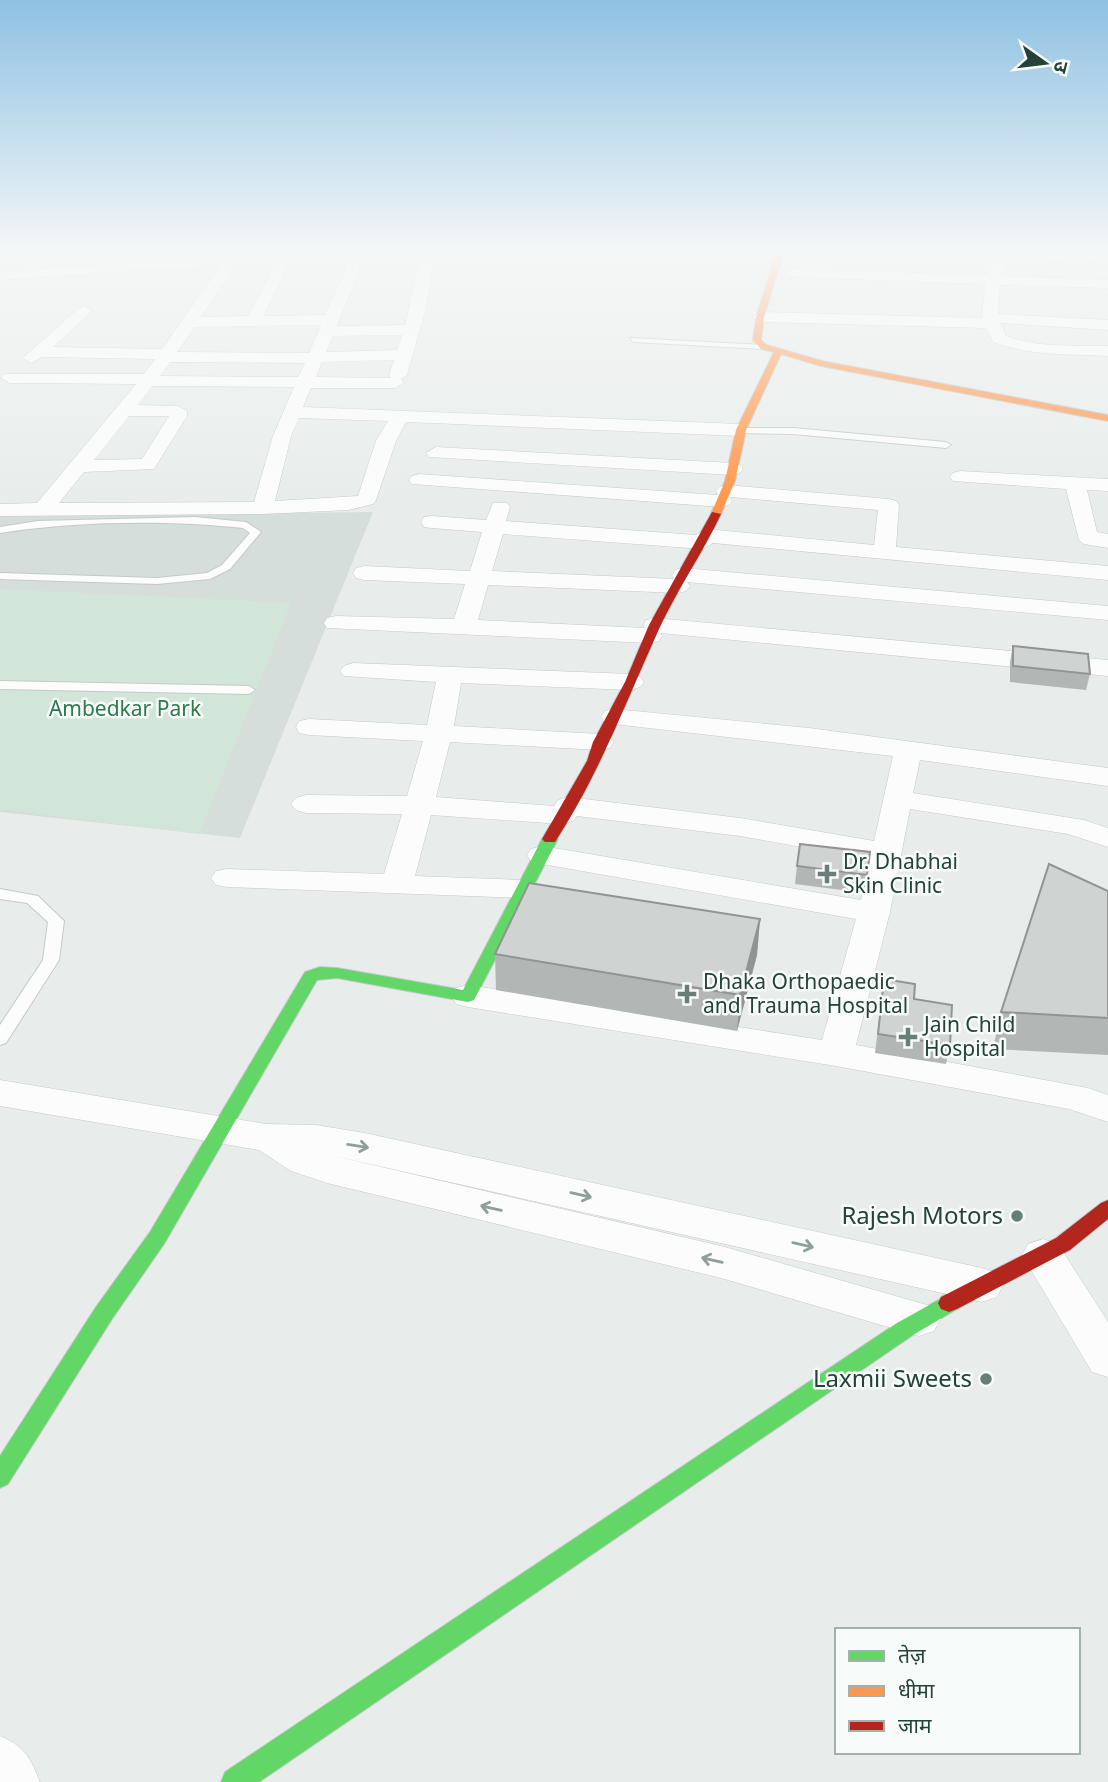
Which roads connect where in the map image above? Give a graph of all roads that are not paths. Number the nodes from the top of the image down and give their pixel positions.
1 (57, 334) edge
2 (180, 334) edge
3 (231, 334) edge
4 (326, 334) edge
5 (411, 334) edge
6 (758, 334) edge
7 (775, 334) edge
8 (997, 334) edge
9 (178, 337) junction
10 (632, 340) dead end
11 (771, 350) junction
12 (1108, 351) edge
13 (37, 352) junction
14 (404, 355) junction
15 (164, 356) junction
16 (316, 357) junction
17 (825, 361) junction
18 (148, 380) junction
19 (306, 382) junction
20 (395, 383) junction
21 (4, 384) edge
22 (1108, 409) edge
23 (124, 410) junction
24 (295, 411) junction
25 (393, 416) junction
26 (1108, 418) edge
27 (741, 430) junction
28 (946, 445) dead end
29 (436, 453) dead end
30 (79, 466) junction
31 (733, 469) junction
32 (960, 477) dead end
33 (419, 480) dead end
34 (1075, 483) junction
35 (1108, 485) edge
36 (507, 486) junction
37 (724, 496) junction
38 (263, 508) junction
39 (0, 510) edge
40 (43, 510) junction
41 (432, 522) dead end
42 (493, 527) junction
43 (0, 530) edge
44 (705, 539) junction
45 (1108, 541) edge
46 (896, 553) junction
47 (364, 573) dead end
48 (1108, 573) edge
49 (0, 576) edge
50 (478, 576) junction
51 (680, 580) junction
52 (895, 595) junction
53 (1108, 613) edge
54 (336, 623) dead end
55 (464, 626) junction
56 (652, 631) junction
57 (885, 647) junction
58 (1108, 668) edge
59 (353, 671) dead end
60 (450, 675) junction
61 (631, 682) junction
62 (0, 685) edge
63 (250, 690) dead end
64 (614, 717) junction
65 (309, 727) dead end
66 (439, 734) junction
67 (600, 743) junction
68 (908, 750) junction
69 (1108, 777) edge
70 (899, 799) junction
71 (306, 804) dead end
72 (420, 805) junction
73 (565, 810) junction
74 (1108, 838) edge
75 (886, 852) junction
76 (542, 855) junction
77 (227, 878) dead end
78 (397, 885) junction
79 (524, 890) junction
80 (0, 894) edge
81 (874, 912) junction
82 (468, 996) junction
83 (0, 1039) edge
84 (836, 1054) junction
85 (0, 1093) edge
86 (1108, 1109) edge
87 (221, 1129) junction
88 (266, 1138) junction
89 (1108, 1208) edge
90 (1043, 1255) junction
91 (982, 1285) junction
92 (919, 1320) junction
93 (1108, 1359) edge
94 (6, 1457) edge
95 (0, 1763) edge
96 (12, 1782) edge
97 (235, 1782) edge

1 - 13 street
2 - 9 street
3 - 9 street
4 - 16 street
5 - 14 street
6 - 11 street
7 - 17 street
8 - 12 street
9 - 15 street
10 - 11 lane
11 - 17 street
11 - 27 street
13 - 15 street
13 - 21 street
14 - 16 street
14 - 20 street
15 - 16 street
15 - 18 street
16 - 19 street
17 - 22 street
17 - 26 street
18 - 19 street
18 - 21 street
18 - 23 street
19 - 20 street
19 - 24 street
20 - 25 street
23 - 30 street
23 - 30 street
24 - 25 street
24 - 38 street
25 - 27 street
25 - 38 street
27 - 28 lane
27 - 31 street
29 - 31 street
30 - 40 street
31 - 37 street
32 - 34 street
33 - 36 street
34 - 35 street
34 - 45 street
36 - 37 street
36 - 42 street
37 - 44 street
37 - 46 street
38 - 40 street
39 - 40 street
41 - 42 street
42 - 44 street
42 - 50 street
43 - 49 lane
44 - 46 street
44 - 51 street
46 - 48 street
46 - 52 street
47 - 50 street
50 - 51 street
50 - 55 street
51 - 52 street
51 - 56 street
52 - 53 street
52 - 57 street
54 - 55 street
55 - 56 street
56 - 57 street
56 - 61 street
57 - 58 street
59 - 60 street
60 - 61 street
60 - 66 street
61 - 64 street
62 - 63 lane
64 - 67 street
64 - 68 street
65 - 66 street
66 - 67 street
66 - 72 street
67 - 73 street
68 - 69 street
68 - 70 street
70 - 74 street
70 - 75 street
71 - 72 street
72 - 73 street
72 - 78 street
73 - 75 street
73 - 76 street
75 - 81 street
76 - 79 street
76 - 81 street
77 - 78 street
78 - 79 street
79 - 82 street
80 - 83 lane
81 - 84 street
82 - 84 street
82 - 87 street
84 - 86 street
85 - 87 street
87 - 88 street
87 - 94 street
88 -> 91 street
92 -> 88 street
89 - 90 street
90 - 91 street
90 - 93 street
91 - 92 street
92 - 97 street
95 - 96 street

